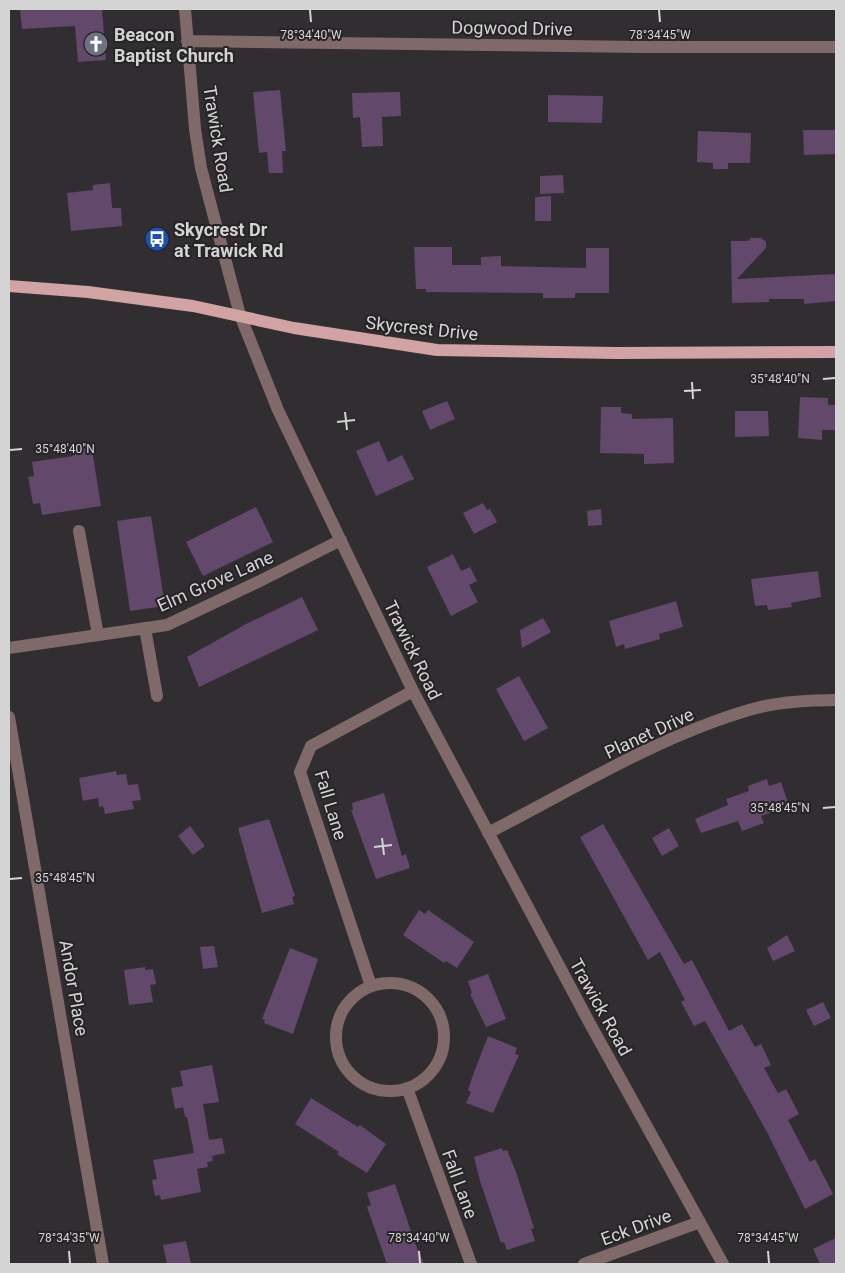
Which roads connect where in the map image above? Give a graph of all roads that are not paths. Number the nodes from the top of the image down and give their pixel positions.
1 (185, 9) edge
2 (187, 41) junction
3 (836, 47) edge
4 (9, 286) edge
5 (240, 315) junction
6 (836, 352) edge
7 (79, 531) dead end
8 (341, 540) junction
9 (145, 628) junction
10 (98, 635) junction
11 (9, 648) edge
12 (413, 692) junction
13 (157, 696) dead end
14 (836, 700) edge
15 (9, 717) edge
16 (488, 833) junction
17 (371, 986) junction
18 (407, 1088) junction
19 (700, 1222) junction
20 (103, 1264) edge
21 (471, 1264) edge
22 (584, 1264) edge
23 (723, 1264) edge

1 - 2 street, Trawick Road
2 - 3 street, Dogwood Drive
2 - 5 street, Trawick Road
4 - 5 main road, Skycrest Drive
5 - 6 main road, Skycrest Drive
5 - 8 street, Trawick Road
7 - 10 street
8 - 9 street, Elm Grove Lane
8 - 12 street, Trawick Road
9 - 10 street, Elm Grove Lane
9 - 13 street
10 - 11 street, Elm Grove Lane
12 - 16 street, Trawick Road
12 - 17 street, Fall Lane
14 - 16 street, Planet Drive
15 - 20 street, Andor Place
16 - 19 street, Trawick Road
17 - 18 street
17 - 18 street
18 - 21 street, Fall Lane
19 - 22 street, Eck Drive
19 - 23 street, Trawick Road

